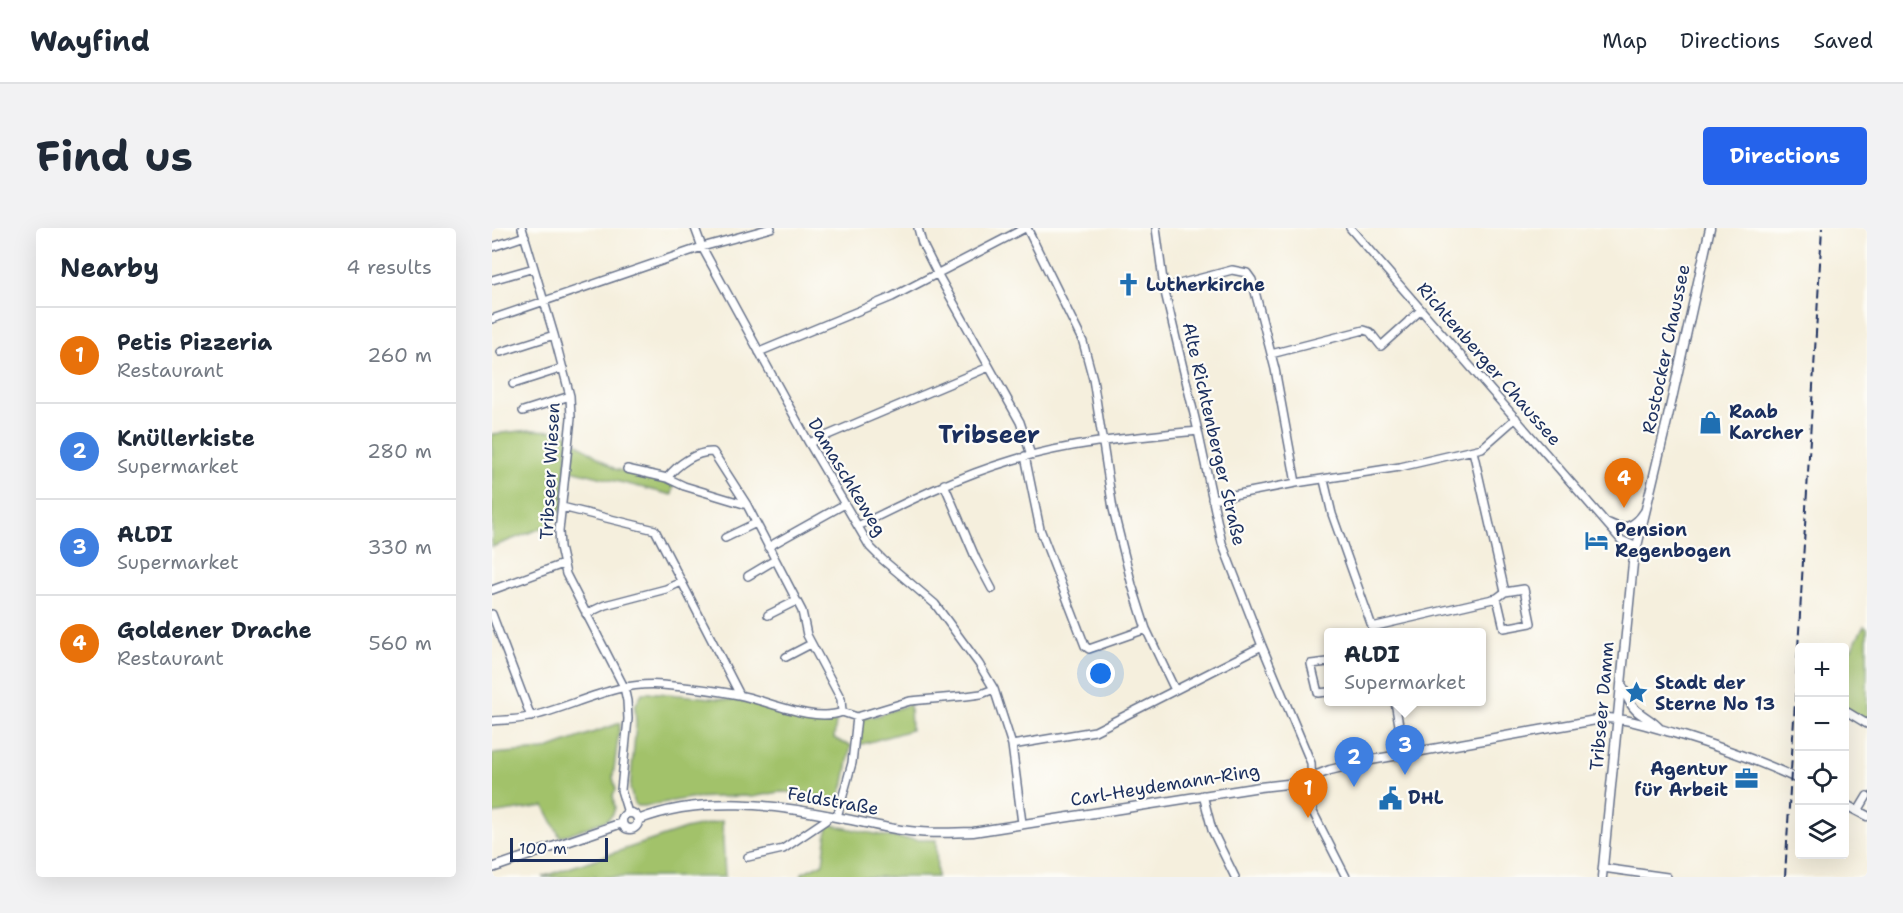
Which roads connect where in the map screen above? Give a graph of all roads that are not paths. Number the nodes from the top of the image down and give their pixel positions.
1 (522, 228) edge
2 (695, 228) edge
3 (771, 228) edge
4 (918, 228) edge
5 (1026, 228) edge
6 (1156, 228) edge
7 (1350, 228) edge
8 (1710, 228) edge
9 (525, 236) junction
10 (492, 247) edge
11 (702, 247) junction
12 (534, 268) junction
13 (937, 273) junction
14 (492, 280) edge
15 (1164, 288) junction
16 (545, 302) junction
17 (1421, 310) junction
18 (492, 319) edge
19 (554, 335) junction
20 (501, 352) dead end
21 (759, 352) junction
22 (1271, 354) junction
23 (989, 367) junction
24 (563, 368) junction
25 (513, 384) dead end
26 (570, 396) junction
27 (523, 411) dead end
28 (1516, 418) junction
29 (1198, 431) junction
30 (1104, 441) junction
31 (809, 443) junction
32 (1473, 451) junction
33 (1028, 456) junction
34 (627, 469) dead end
35 (667, 477) junction
36 (1324, 480) junction
37 (1296, 483) junction
38 (944, 484) junction
39 (1212, 499) junction
40 (845, 504) junction
41 (1648, 504) junction
42 (747, 505) junction
43 (562, 507) junction
44 (1605, 521) junction
45 (756, 523) junction
46 (858, 526) junction
47 (726, 538) dead end
48 (768, 547) junction
49 (1637, 547) junction
50 (775, 560) junction
51 (563, 564) junction
52 (748, 576) dead end
53 (681, 582) junction
54 (992, 589) dead end
55 (492, 590) edge
56 (1505, 592) junction
57 (1497, 598) junction
58 (796, 601) junction
59 (492, 614) edge
60 (586, 614) junction
61 (768, 615) dead end
62 (1372, 628) edge
63 (1381, 628) edge
64 (1146, 629) junction
65 (811, 644) junction
66 (1262, 646) junction
67 (786, 657) dead end
68 (1324, 663) edge
69 (1621, 681) junction
70 (624, 687) junction
71 (994, 689) junction
72 (1175, 690) junction
73 (1324, 692) edge
74 (740, 695) junction
75 (1396, 706) edge
76 (842, 712) junction
77 (1849, 713) edge
78 (531, 717) junction
79 (856, 717) junction
80 (1618, 719) junction
81 (492, 721) edge
82 (1867, 724) edge
83 (1660, 729) junction
84 (1012, 745) junction
85 (1404, 754) junction
86 (1312, 776) junction
87 (1795, 778) edge
88 (1203, 795) junction
89 (1867, 796) edge
90 (1847, 805) edge
91 (1858, 811) junction
92 (628, 813) junction
93 (827, 815) junction
94 (1867, 816) edge
95 (837, 817) junction
96 (638, 820) junction
97 (622, 823) junction
98 (1022, 823) junction
99 (748, 857) dead end
100 (492, 868) edge
101 (1602, 873) edge
102 (1235, 877) edge
103 (1346, 877) edge
104 (1667, 877) edge

1 - 9 street, Tribseer Wiesen
2 - 11 street, Damaschkeweg
3 - 11 street
4 - 13 street
5 - 13 street
5 - 30 street
6 - 15 street, Alte Richtenberger Straße
7 - 17 street, Richtenberger Chaussee
8 - 41 main road, Rostocker Chaussee
9 - 10 street
9 - 12 street, Tribseer Wiesen
11 - 16 street
11 - 21 street, Damaschkeweg
12 - 14 street
12 - 16 street, Tribseer Wiesen
13 - 21 street
13 - 23 street
15 - 22 street
15 - 29 street, Alte Richtenberger Straße
16 - 18 street
16 - 19 street, Tribseer Wiesen
17 - 22 street
17 - 28 street, Richtenberger Chaussee
19 - 20 street
19 - 24 street, Tribseer Wiesen
21 - 31 street, Damaschkeweg
22 - 37 street
23 - 31 street
23 - 33 street
24 - 25 street
24 - 26 street, Tribseer Wiesen
26 - 27 street
26 - 43 street, Tribseer Wiesen
28 - 32 street
28 - 44 street, Richtenberger Chaussee
29 - 30 street
29 - 39 street, Alte Richtenberger Straße
30 - 33 street
30 - 64 street
31 - 40 street, Damaschkeweg
32 - 36 street
32 - 56 street
33 - 38 street
33 - 64 street
34 - 35 street
35 - 42 street
35 - 42 street
36 - 37 street
36 - 62 street
37 - 39 street
38 - 46 street
38 - 54 street
39 - 66 street, Alte Richtenberger Straße
40 - 46 street, Damaschkeweg
40 - 48 street
41 - 44 street
41 - 49 main road, Rostocker Chaussee
42 - 45 street
43 - 51 street, Tribseer Wiesen
43 - 53 street
44 - 49 street, Richtenberger Chaussee
45 - 47 street
45 - 48 street
46 - 71 street, Damaschkeweg
48 - 50 street
49 - 69 main road, Tribseer Damm
50 - 52 street
50 - 58 street
51 - 55 street
51 - 60 street, Tribseer Wiesen
53 - 60 street
53 - 74 street
56 - 57 street
56 - 57 street
57 - 63 street
58 - 61 street
58 - 65 street
59 - 78 street
60 - 70 street, Tribseer Wiesen
64 - 72 street
65 - 67 street
65 - 76 street
66 - 72 street
66 - 86 street, Alte Richtenberger Straße
68 - 73 street
69 - 80 main road, Tribseer Damm
69 - 83 main road
70 - 74 street
70 - 78 street
70 - 92 street, Tribseer Wiesen
71 - 79 street
71 - 84 street, Damaschkeweg
72 - 84 street
74 - 76 street
75 - 85 street
76 - 79 street
77 - 82 street
78 - 81 street
79 - 95 street
80 - 83 main road, Carl-Heydemann-Ring
80 - 85 main road, Carl-Heydemann-Ring
80 - 101 main road, Tribseer Damm
83 - 87 main road, Carl-Heydemann-Ring
84 - 98 street, Damaschkeweg
85 - 86 main road, Carl-Heydemann-Ring
86 - 88 main road, Carl-Heydemann-Ring
86 - 103 street, Alte Richtenberger Straße
88 - 98 main road, Carl-Heydemann-Ring
88 - 102 street
89 - 91 street
90 - 91 main road
91 - 94 main road
92 - 96 main road
92 - 97 main road
93 - 95 main road, Feldstraße
93 - 96 main road, Feldstraße
93 - 99 street
95 - 98 main road, Feldstraße
96 - 97 main road, Feldstraße
97 - 100 main road, Feldstraße
101 - 104 street, Tribseer Damm

